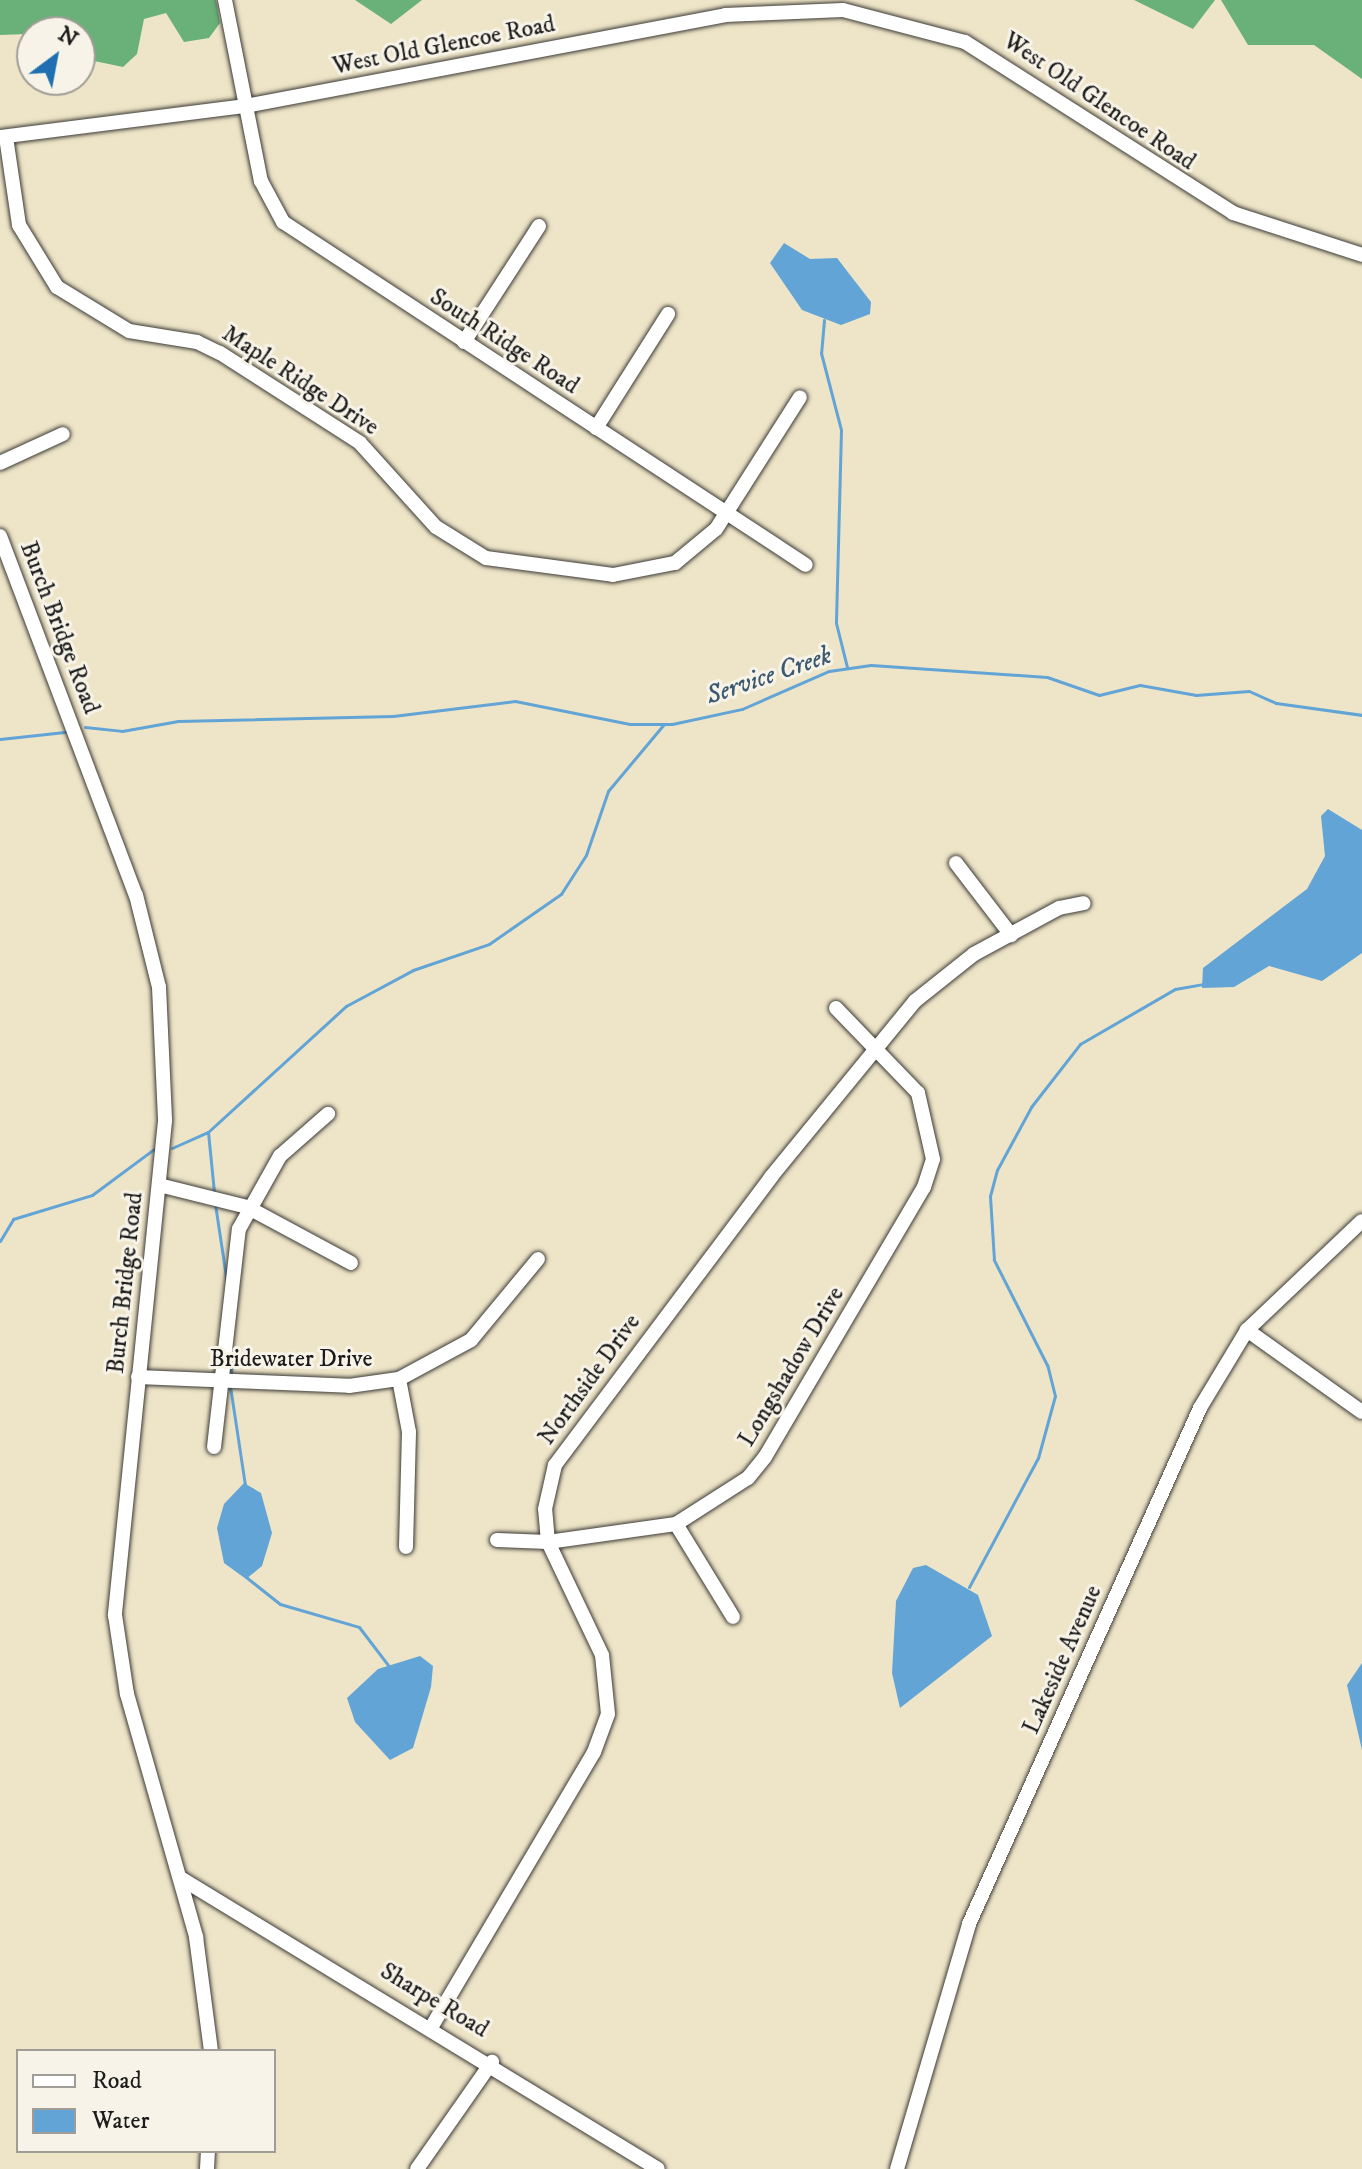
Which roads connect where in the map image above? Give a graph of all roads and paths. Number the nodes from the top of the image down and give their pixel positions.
1 (225, 0) edge
2 (800, 4) edge
3 (245, 106) junction
4 (3, 137) edge
5 (539, 226) dead end
6 (1362, 255) edge
7 (668, 314) dead end
8 (464, 342) junction
9 (800, 397) dead end
10 (596, 428) junction
11 (63, 434) dead end
12 (0, 463) edge
13 (726, 514) junction
14 (0, 536) edge
15 (806, 565) dead end
16 (956, 863) dead end
17 (1084, 903) dead end
18 (1011, 935) junction
19 (836, 1008) dead end
20 (875, 1045) junction
21 (328, 1114) dead end
22 (159, 1185) junction
23 (247, 1207) junction
24 (1362, 1221) edge
25 (538, 1259) dead end
26 (351, 1263) dead end
27 (1247, 1330) junction
28 (138, 1377) junction
29 (399, 1379) junction
30 (217, 1382) junction
31 (1362, 1412) edge
32 (214, 1447) dead end
33 (676, 1524) junction
34 (497, 1540) dead end
35 (548, 1542) junction
36 (406, 1547) dead end
37 (733, 1617) dead end
38 (182, 1879) junction
39 (432, 2026) junction
40 (211, 2049) edge
41 (492, 2062) junction
42 (417, 2169) edge
43 (658, 2169) edge
44 (897, 2169) edge

1 - 3 street, South Ridge Road
2 - 3 street, West Old Glencoe Road
2 - 6 street, West Old Glencoe Road
3 - 4 street, West Old Glencoe Road
3 - 8 street, South Ridge Road
4 - 13 street, Maple Ridge Drive
5 - 8 street
7 - 10 street
8 - 10 street, South Ridge Road
9 - 13 street, Maple Ridge Drive
10 - 13 street, South Ridge Road
11 - 12 street
13 - 15 street, South Ridge Road
14 - 22 street, Burch Bridge Road
16 - 18 street
17 - 18 street, Northside Drive
18 - 20 street, Northside Drive
19 - 20 street, Longshadow Drive
20 - 33 street, Longshadow Drive
20 - 35 street, Northside Drive
21 - 23 street
22 - 23 street
22 - 28 street, Burch Bridge Road
23 - 26 street
23 - 30 street
24 - 27 street, Lakeside Avenue
25 - 29 street, Bridewater Drive
27 - 31 street
27 - 44 street, Lakeside Avenue
28 - 30 street, Bridewater Drive
28 - 38 street, Burch Bridge Road
29 - 30 street, Bridewater Drive
29 - 36 street
30 - 32 street
33 - 35 street, Longshadow Drive
33 - 37 street
34 - 35 street, Longshadow Drive
35 - 39 street, Northside Drive
38 - 39 street, Sharpe Road
38 - 40 street, Burch Bridge Road
39 - 41 street, Sharpe Road
41 - 42 street
41 - 43 street, Sharpe Road

